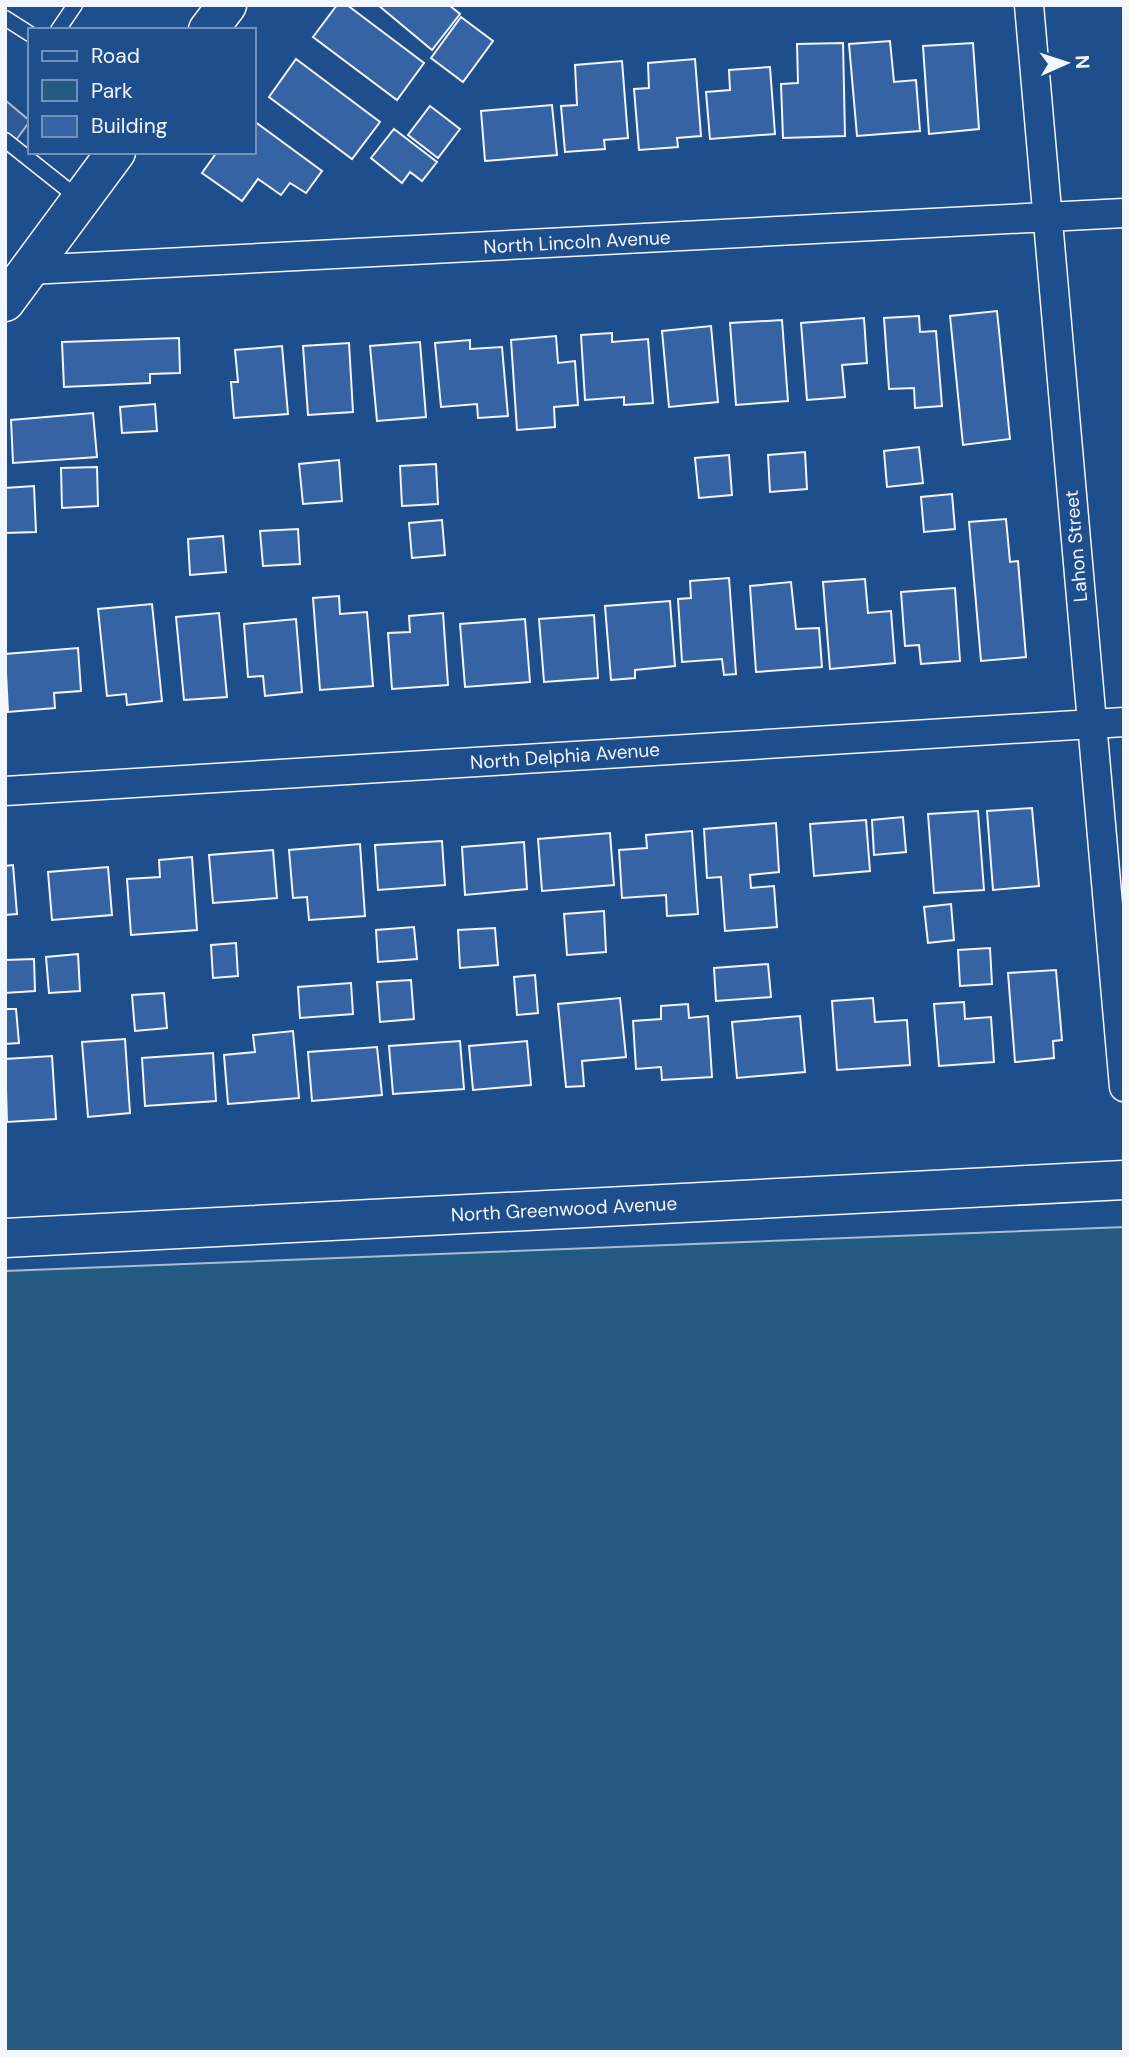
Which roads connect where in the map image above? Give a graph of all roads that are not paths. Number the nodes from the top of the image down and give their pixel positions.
1 (75, 5) edge
2 (227, 5) edge
3 (1028, 5) edge
4 (5, 18) edge
5 (59, 28) edge
6 (210, 28) edge
7 (28, 33) edge
8 (5, 140) edge
9 (114, 154) edge
10 (80, 200) junction
11 (1124, 213) edge
12 (1047, 217) junction
13 (29, 270) junction
14 (5, 302) edge
15 (1124, 722) edge
16 (1092, 724) junction
17 (5, 791) edge
18 (1124, 1087) edge
19 (1124, 1180) edge
20 (5, 1238) edge

1 - 5 lane
2 - 6 street
3 - 12 street, Lahon Street
4 - 7 lane
8 - 10 lane
9 - 10 street
10 - 13 street
11 - 12 street, North Lincoln Avenue
12 - 13 street, North Lincoln Avenue
12 - 16 street, Lahon Street
13 - 14 street
15 - 16 street, North Delphia Avenue
16 - 17 street, North Delphia Avenue
16 - 18 street, Lahon Street
19 - 20 street, North Greenwood Avenue

